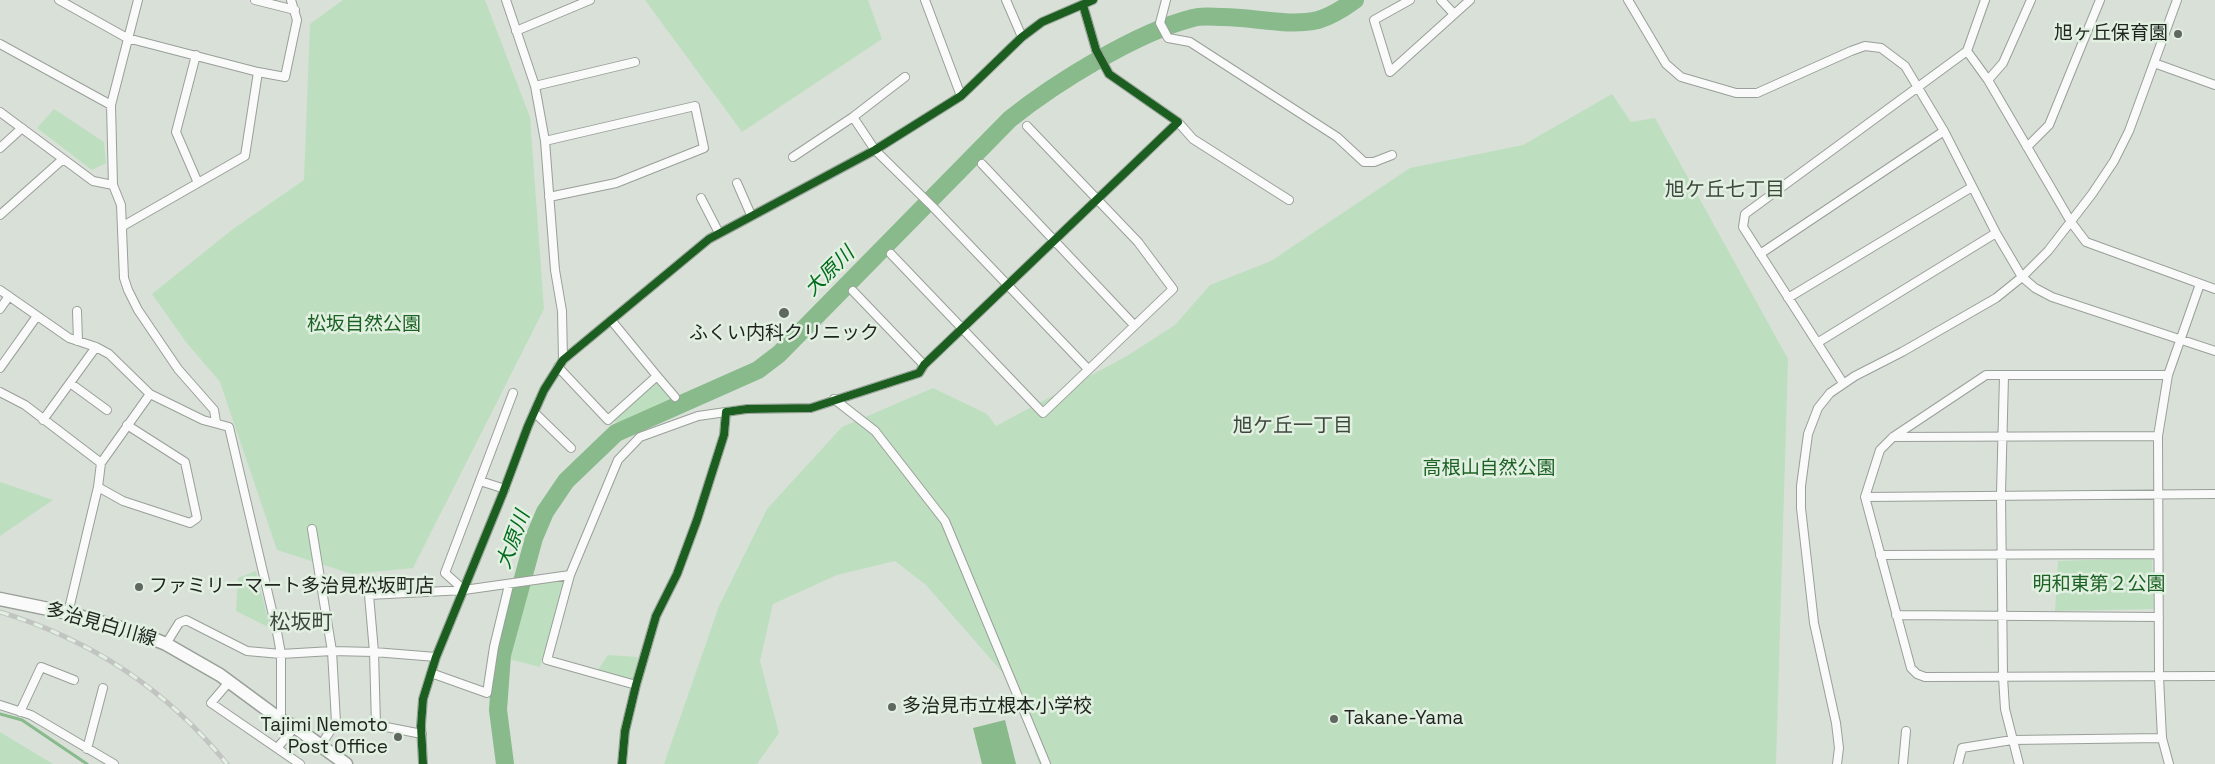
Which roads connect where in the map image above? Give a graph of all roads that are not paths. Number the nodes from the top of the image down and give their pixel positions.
1 (59, 0) edge
2 (138, 0) edge
3 (255, 0) edge
4 (291, 0) edge
5 (506, 0) edge
6 (590, 0) edge
7 (925, 0) edge
8 (1006, 0) edge
9 (1093, 0) edge
10 (1166, 0) edge
11 (1410, 0) edge
12 (1441, 0) edge
13 (1470, 0) edge
14 (1628, 0) edge
15 (1985, 0) edge
16 (2031, 0) edge
17 (2100, 0) edge
18 (2177, 0) edge
19 (1082, 5) junction
20 (296, 10) junction
21 (1454, 14) junction
22 (516, 31) junction
23 (1022, 37) junction
24 (127, 38) junction
25 (0, 44) edge
26 (1967, 51) junction
27 (196, 55) junction
28 (635, 62) dead end
29 (2154, 63) junction
30 (258, 72) junction
31 (905, 78) dead end
32 (1988, 80) junction
33 (535, 86) junction
34 (1918, 86) junction
35 (2215, 86) edge
36 (961, 96) junction
37 (110, 105) junction
38 (0, 112) edge
39 (854, 117) junction
40 (1178, 122) junction
41 (1027, 126) dead end
42 (22, 128) junction
43 (1944, 132) junction
44 (545, 141) junction
45 (2027, 147) junction
46 (0, 148) edge
47 (875, 150) junction
48 (1392, 155) dead end
49 (793, 157) dead end
50 (63, 158) junction
51 (982, 164) dead end
52 (198, 183) junction
53 (737, 183) dead end
54 (113, 185) junction
55 (1972, 187) junction
56 (549, 197) junction
57 (701, 198) dead end
58 (1289, 200) dead end
59 (1098, 201) junction
60 (0, 215) edge
61 (751, 215) junction
62 (2071, 222) junction
63 (123, 226) junction
64 (718, 233) junction
65 (1996, 233) junction
66 (1056, 242) junction
67 (891, 254) dead end
68 (1760, 254) junction
69 (2022, 277) junction
70 (2200, 284) junction
71 (1007, 285) junction
72 (2215, 289) edge
73 (0, 290) edge
74 (854, 291) dead end
75 (9, 296) junction
76 (1788, 298) junction
77 (0, 309) edge
78 (77, 311) dead end
79 (37, 316) junction
80 (611, 320) junction
81 (1134, 325) junction
82 (962, 330) junction
83 (2181, 340) junction
84 (78, 341) junction
85 (1817, 343) junction
86 (96, 347) junction
87 (2215, 351) edge
88 (563, 360) junction
89 (924, 365) junction
90 (558, 367) junction
91 (0, 368) edge
92 (1088, 369) junction
93 (2168, 375) junction
94 (656, 376) junction
95 (2004, 376) junction
96 (70, 383) junction
97 (1843, 383) junction
98 (0, 392) edge
99 (514, 393) dead end
100 (150, 394) junction
101 (675, 396) dead end
102 (834, 399) junction
103 (107, 410) dead end
104 (534, 412) junction
105 (726, 412) junction
106 (43, 420) junction
107 (216, 422) junction
108 (127, 425) junction
109 (2158, 436) junction
110 (1893, 437) junction
111 (2003, 438) junction
112 (571, 448) dead end
113 (101, 463) junction
114 (480, 481) junction
115 (98, 487) junction
116 (505, 489) junction
117 (2002, 494) junction
118 (2158, 494) junction
119 (2215, 494) edge
120 (1865, 497) junction
121 (312, 529) dead end
122 (2158, 554) junction
123 (1880, 555) junction
124 (2002, 556) junction
125 (570, 576) junction
126 (509, 585) junction
127 (464, 590) junction
128 (0, 599) edge
129 (68, 613) junction
130 (1896, 614) junction
131 (2002, 616) junction
132 (2159, 617) junction
133 (166, 644) junction
134 (332, 651) junction
135 (374, 652) junction
136 (281, 654) junction
137 (436, 657) junction
138 (431, 673) junction
139 (2215, 676) edge
140 (2002, 677) junction
141 (2159, 677) junction
142 (74, 680) dead end
143 (230, 682) junction
144 (636, 685) junction
145 (104, 688) dead end
146 (0, 706) edge
147 (20, 712) junction
148 (281, 720) junction
149 (295, 727) junction
150 (1906, 731) dead end
151 (422, 734) junction
152 (2162, 738) junction
153 (2012, 740) junction
154 (321, 745) junction
155 (278, 747) junction
156 (87, 749) junction
157 (114, 764) edge
158 (300, 764) edge
159 (346, 764) edge
160 (423, 764) edge
161 (622, 764) edge
162 (1046, 764) edge
163 (1837, 764) edge
164 (1903, 764) edge
165 (1958, 764) edge
166 (2019, 764) edge
167 (2169, 764) edge

1 - 24 street
2 - 24 street
3 - 20 street
4 - 20 street
5 - 22 street
6 - 22 street
7 - 36 street
8 - 23 street
9 - 19 street
10 - 48 street
11 - 21 street
12 - 21 street
13 - 21 street
14 - 34 street
15 - 26 street
16 - 32 street
17 - 45 street
18 - 29 street
19 - 23 street
19 - 40 street
20 - 30 street
22 - 33 street
23 - 36 street
24 - 27 street
24 - 37 street
25 - 37 street
26 - 32 street
26 - 34 street
27 - 30 street
27 - 52 street
28 - 33 street
29 - 35 street
29 - 62 street
30 - 52 street
31 - 39 street
32 - 45 street
33 - 44 street
34 - 43 street
34 - 68 street
36 - 47 street
37 - 54 street
38 - 42 street
39 - 47 street
39 - 49 street
40 - 58 street
40 - 59 street
41 - 59 street
42 - 46 street
42 - 50 street
43 - 55 street
43 - 68 street
44 - 56 street
44 - 56 street
45 - 62 street
47 - 61 street
47 - 71 street
50 - 54 street
50 - 60 street
51 - 66 street
52 - 63 street
53 - 61 street
54 - 63 street
55 - 65 street
55 - 76 street
56 - 88 street
57 - 64 street
59 - 66 street
59 - 81 street
61 - 64 street
62 - 69 street
62 - 70 street
63 - 107 street
64 - 80 street
65 - 69 street
65 - 85 street
66 - 71 street
66 - 81 street
67 - 82 street
68 - 76 street
69 - 83 street
69 - 97 street
70 - 72 street
70 - 83 street
71 - 82 street
71 - 92 street
73 - 75 street
74 - 89 street
75 - 77 street
75 - 79 street
76 - 85 street
78 - 84 street
79 - 84 street
79 - 91 street
80 - 88 street
80 - 94 street
81 - 92 street
82 - 89 street
82 - 92 street
83 - 87 street
83 - 93 street
84 - 86 street
85 - 97 street
86 - 96 street
86 - 100 street
88 - 90 street
89 - 102 street
90 - 94 street
90 - 104 street
93 - 95 street
93 - 109 street
94 - 101 street
95 - 110 street
95 - 111 street
96 - 103 street
96 - 106 street
97 - 163 street
98 - 106 street
99 - 114 street
100 - 107 street
100 - 108 street
102 - 105 street
102 - 162 street
104 - 112 street
104 - 116 street
105 - 125 street
105 - 144 street
106 - 113 street
107 - 136 street
108 - 113 street
108 - 115 street
109 - 111 street
109 - 118 street
110 - 111 street
110 - 120 street
111 - 117 street
113 - 115 street
114 - 116 street
114 - 127 street
115 - 129 street
116 - 127 street
117 - 118 street
117 - 120 street
117 - 124 street
118 - 119 street
118 - 122 street
120 - 123 street
121 - 134 street
122 - 124 street
122 - 132 street
123 - 124 street
123 - 130 street
124 - 131 street
125 - 126 street
125 - 144 street
126 - 127 street
126 - 138 street
127 - 135 street
127 - 137 street
128 - 129 main road, 多治見白川線
129 - 133 main road, 多治見白川線
130 - 131 street
130 - 140 street
131 - 132 street
131 - 140 street
132 - 141 street
133 - 136 street
133 - 143 main road, 多治見白川線
134 - 135 street
134 - 136 street
134 - 154 street
135 - 137 street
135 - 151 street
136 - 148 street
137 - 138 street
138 - 151 street
139 - 141 street
140 - 141 street
140 - 153 street
141 - 152 street
142 - 147 street
143 - 148 main road, 多治見白川線
143 - 155 street
144 - 161 street
145 - 156 street
146 - 147 street
147 - 156 street
148 - 149 main road, 多治見白川線
149 - 154 main road, 多治見白川線
149 - 155 street
150 - 164 street
151 - 160 street
152 - 153 street
152 - 167 street
153 - 165 street
153 - 166 street
154 - 159 main road, 多治見白川線
155 - 158 street
156 - 157 street

